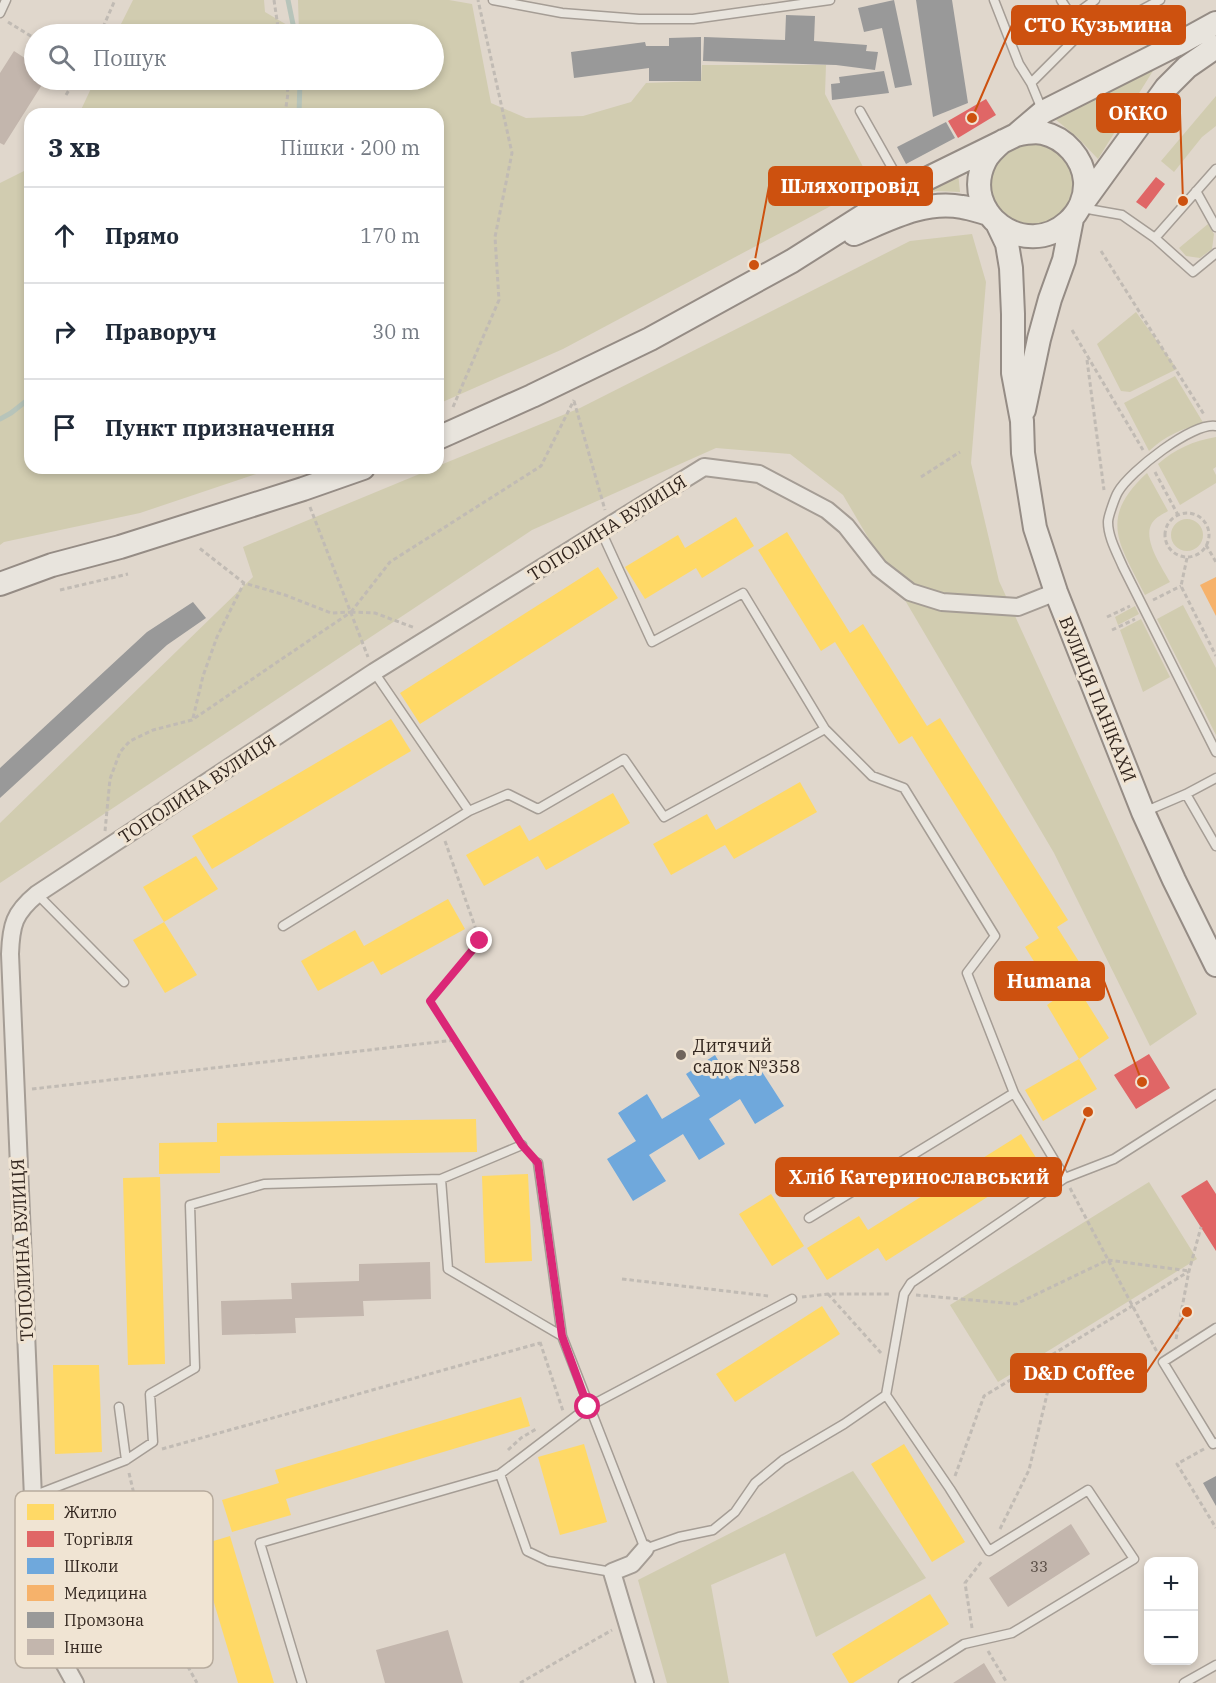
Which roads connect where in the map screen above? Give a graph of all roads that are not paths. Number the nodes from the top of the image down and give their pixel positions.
1 (6, 0) edge
2 (494, 0) edge
3 (830, 0) edge
4 (994, 0) edge
5 (1061, 0) edge
6 (1095, 0) edge
7 (1160, 0) edge
8 (0, 13) edge
9 (1072, 17) junction
10 (1216, 23) edge
11 (1082, 32) junction
12 (1216, 47) edge
13 (1031, 84) junction
14 (860, 111) dead end
15 (1043, 112) junction
16 (1010, 138) junction
17 (1216, 169) edge
18 (904, 190) junction
19 (1196, 191) junction
20 (1076, 213) junction
21 (993, 219) junction
22 (1216, 227) edge
23 (1155, 238) junction
24 (1216, 253) edge
25 (792, 261) junction
26 (1022, 421) junction
27 (1213, 425) edge
28 (444, 435) edge
29 (346, 474) edge
30 (606, 529) junction
31 (52, 565) junction
32 (0, 569) edge
33 (0, 584) edge
34 (1056, 592) junction
35 (375, 672) junction
36 (825, 729) junction
37 (1216, 752) edge
38 (1216, 778) edge
39 (1186, 794) junction
40 (469, 811) junction
41 (1143, 812) junction
42 (1216, 846) edge
43 (37, 894) junction
44 (284, 926) dead end
45 (5, 957) edge
46 (1216, 965) edge
47 (124, 982) dead end
48 (1014, 1094) junction
49 (1216, 1094) edge
50 (522, 1145) road end
51 (538, 1163) dead end
52 (1065, 1178) junction
53 (441, 1179) junction
54 (809, 1218) dead end
55 (792, 1299) road end
56 (1216, 1328) edge
57 (562, 1336) junction
58 (886, 1395) junction
59 (119, 1407) dead end
60 (588, 1407) junction
61 (1215, 1443) edge
62 (126, 1460) junction
63 (500, 1474) junction
64 (33, 1491) edge
65 (46, 1491) edge
66 (645, 1549) junction
67 (612, 1572) junction
68 (1216, 1665) edge
69 (67, 1668) edge
70 (75, 1683) edge
71 (302, 1683) edge
72 (645, 1683) edge
73 (903, 1683) edge
74 (1184, 1683) edge

1 - 8 lane
2 - 3 lane
4 - 13 lane
5 - 9 lane
6 - 9 lane
7 - 11 lane
9 - 11 lane
10 - 15 main road
11 - 13 lane
12 - 20 main road, ВУЛИЦЯ ПАНІКАХИ
13 - 15 lane
14 - 18 lane
15 - 16 main road
16 - 18 main road
16 - 20 main road
16 - 21 main road
17 - 19 lane
18 - 25 main road
19 - 22 lane
19 - 23 lane
20 - 21 main road
20 - 23 lane
20 - 26 main road, ВУЛИЦЯ ПАНІКАХИ
21 - 25 main road
21 - 26 main road, ВУЛИЦЯ ПАНІКАХИ
23 - 24 lane
25 - 28 main road
26 - 34 main road, ВУЛИЦЯ ПАНІКАХИ
27 - 37 lane
29 - 31 main road
30 - 34 street, ТОПОЛИНА ВУЛИЦЯ
30 - 35 street, ТОПОЛИНА ВУЛИЦЯ
30 - 36 lane
31 - 32 main road
31 - 33 main road
34 - 41 main road, ВУЛИЦЯ ПАНІКАХИ
35 - 40 lane
35 - 43 street, ТОПОЛИНА ВУЛИЦЯ
36 - 40 lane
36 - 48 lane
38 - 39 lane
39 - 41 lane
39 - 42 lane
40 - 44 lane
41 - 46 main road, ВУЛИЦЯ ПАНІКАХИ
43 - 45 street, ТОПОЛИНА ВУЛИЦЯ
43 - 47 lane
45 - 64 street, ТОПОЛИНА ВУЛИЦЯ
48 - 52 lane
48 - 54 lane
49 - 52 lane
50 - 53 lane
51 - 57 lane
52 - 58 lane
53 - 57 lane
53 - 62 lane
55 - 60 lane
56 - 61 lane
57 - 60 lane
58 - 66 lane
58 - 73 lane
59 - 62 lane
60 - 63 lane
60 - 66 lane
62 - 65 lane
63 - 67 lane
63 - 71 lane
66 - 67 street
67 - 72 street
68 - 74 lane
69 - 70 street, ТОПОЛИНА ВУЛИЦЯ

